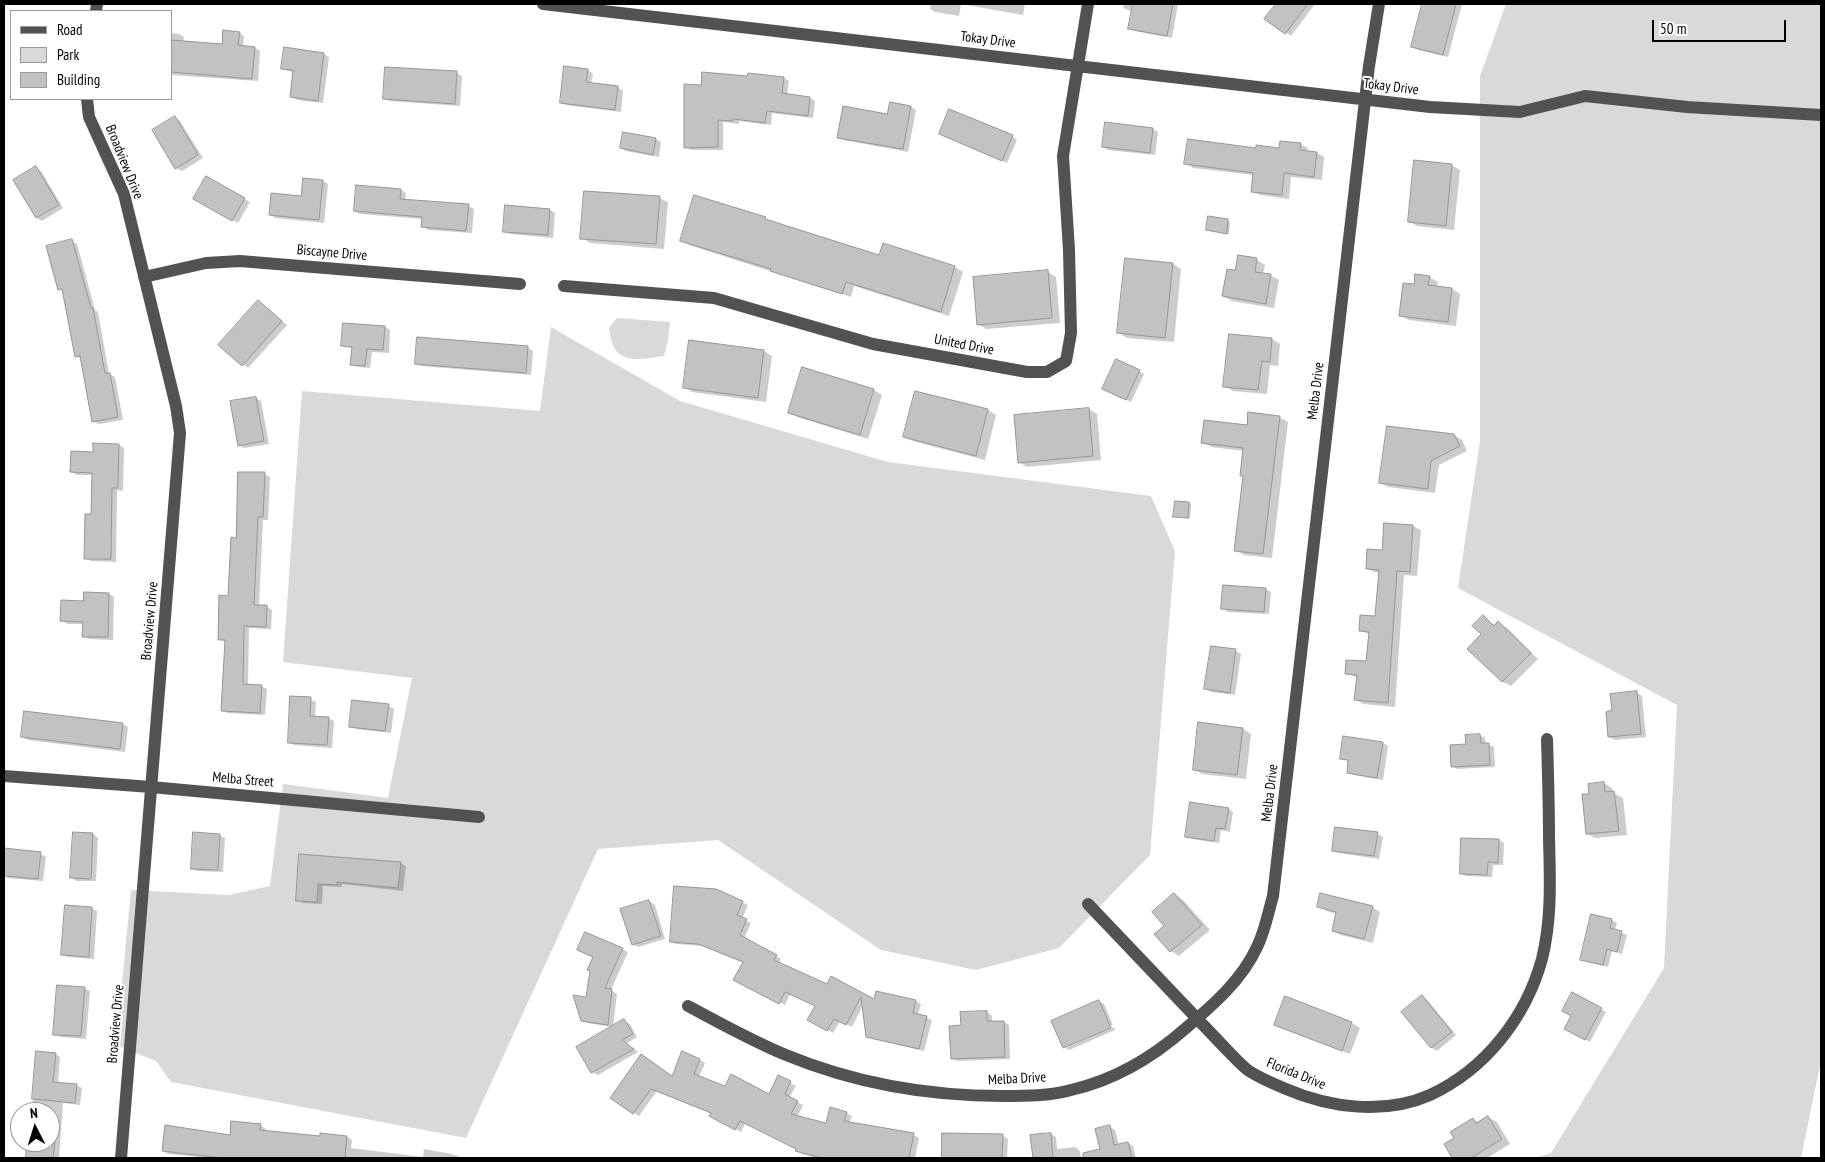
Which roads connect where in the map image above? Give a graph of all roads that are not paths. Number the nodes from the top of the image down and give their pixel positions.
1 (545, 4) edge
2 (1088, 4) edge
3 (1379, 4) edge
4 (1078, 66) junction
5 (1365, 99) junction
6 (86, 100) edge
7 (1821, 115) edge
8 (144, 277) junction
9 (520, 284) dead end
10 (564, 286) dead end
11 (1547, 739) dead end
12 (4, 776) edge
13 (151, 787) junction
14 (478, 817) dead end
15 (1088, 904) dead end
16 (688, 1006) dead end
17 (1198, 1018) junction
18 (121, 1158) edge

1 - 4 street, Tokay Drive
2 - 4 street
3 - 5 street, Melba Drive
4 - 5 street, Tokay Drive
4 - 10 street, United Drive
5 - 7 street, Tokay Drive
5 - 17 street, Melba Drive
6 - 8 street, Broadview Drive
8 - 9 street, Biscayne Drive
8 - 13 street, Broadview Drive
11 - 17 street, Florida Drive
12 - 13 street, Melba Street
13 - 14 street, Melba Street
13 - 18 street, Broadview Drive
15 - 17 street, Florida Drive
16 - 17 street, Melba Drive

